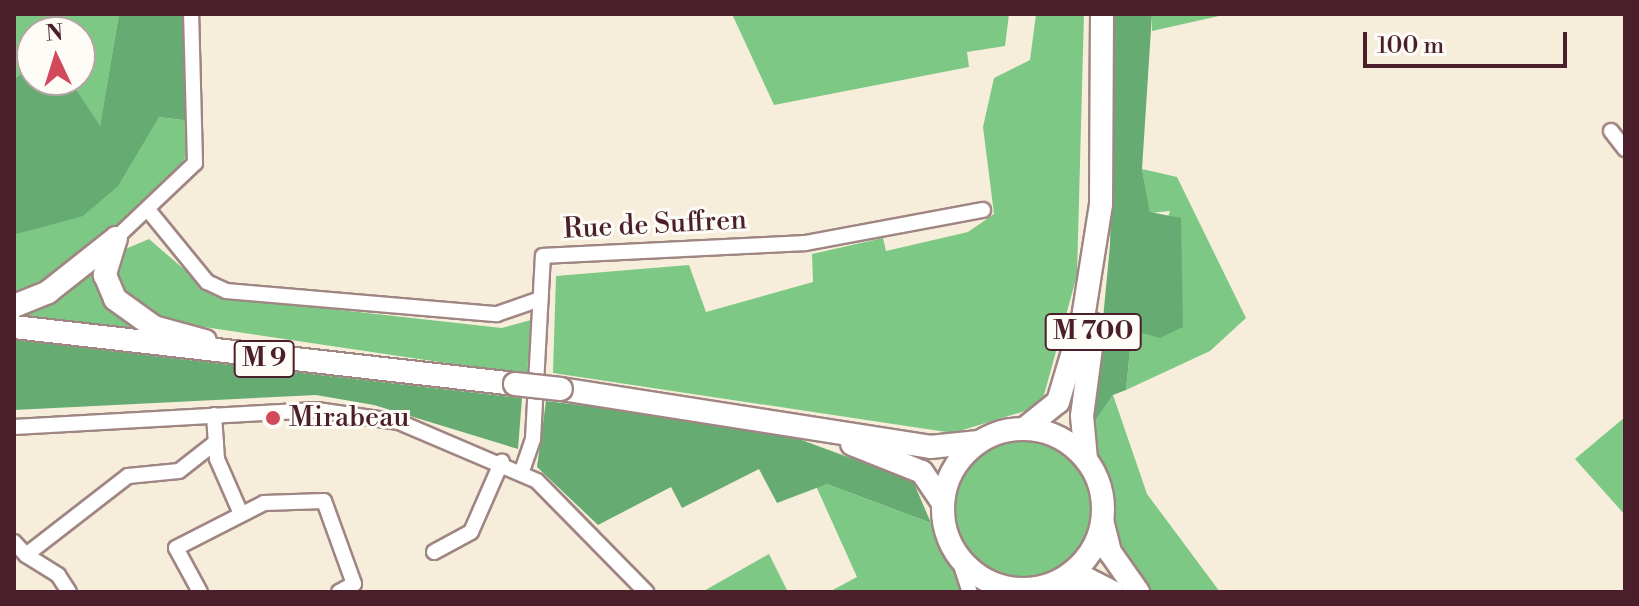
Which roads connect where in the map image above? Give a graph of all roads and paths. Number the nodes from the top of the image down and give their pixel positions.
1 (191, 14) edge
2 (1102, 14) edge
3 (1611, 131) dead end
4 (1625, 149) edge
5 (1101, 204) junction
6 (983, 210) dead end
7 (149, 211) junction
8 (116, 238) junction
9 (540, 299) junction
10 (14, 306) edge
11 (14, 327) edge
12 (337, 367) junction
13 (214, 415) junction
14 (767, 417) junction
15 (14, 427) edge
16 (1024, 429) junction
17 (981, 441) junction
18 (216, 442) junction
19 (1086, 459) junction
20 (502, 461) junction
21 (522, 471) junction
22 (943, 503) junction
23 (241, 514) junction
24 (1103, 518) junction
25 (14, 542) edge
26 (434, 552) dead end
27 (26, 555) junction
28 (958, 556) junction
29 (1058, 581) junction
30 (198, 588) edge
31 (1017, 591) edge
32 (69, 592) edge
33 (181, 592) edge
34 (339, 592) edge
35 (646, 592) edge
36 (970, 592) edge
37 (1112, 592) edge
38 (1138, 592) edge

1 - 7 street
2 - 5 highway, M 700
3 - 4 street
5 - 16 highway, M 700
5 - 19 highway, M 700
6 - 9 street, Rue de Suffren
7 - 8 street
7 - 9 street
8 - 10 highway
8 - 12 highway
9 - 21 street, Rue de Suffren
11 - 12 highway, M 9
12 - 14 highway, M 9, bridge
13 - 15 street
13 - 18 street
13 - 20 street
14 - 17 highway, M 9
14 - 22 highway, M 9
16 - 17 highway
16 - 19 highway
17 - 22 highway
18 - 23 street
18 - 27 street
19 - 24 highway
20 - 21 street
20 - 26 street
21 - 35 street
22 - 28 highway
23 - 30 street
23 - 34 street
24 - 29 highway
24 - 38 highway
25 - 27 street
27 - 32 street
28 - 31 highway
28 - 36 street
29 - 31 highway
29 - 37 highway
30 - 33 street

